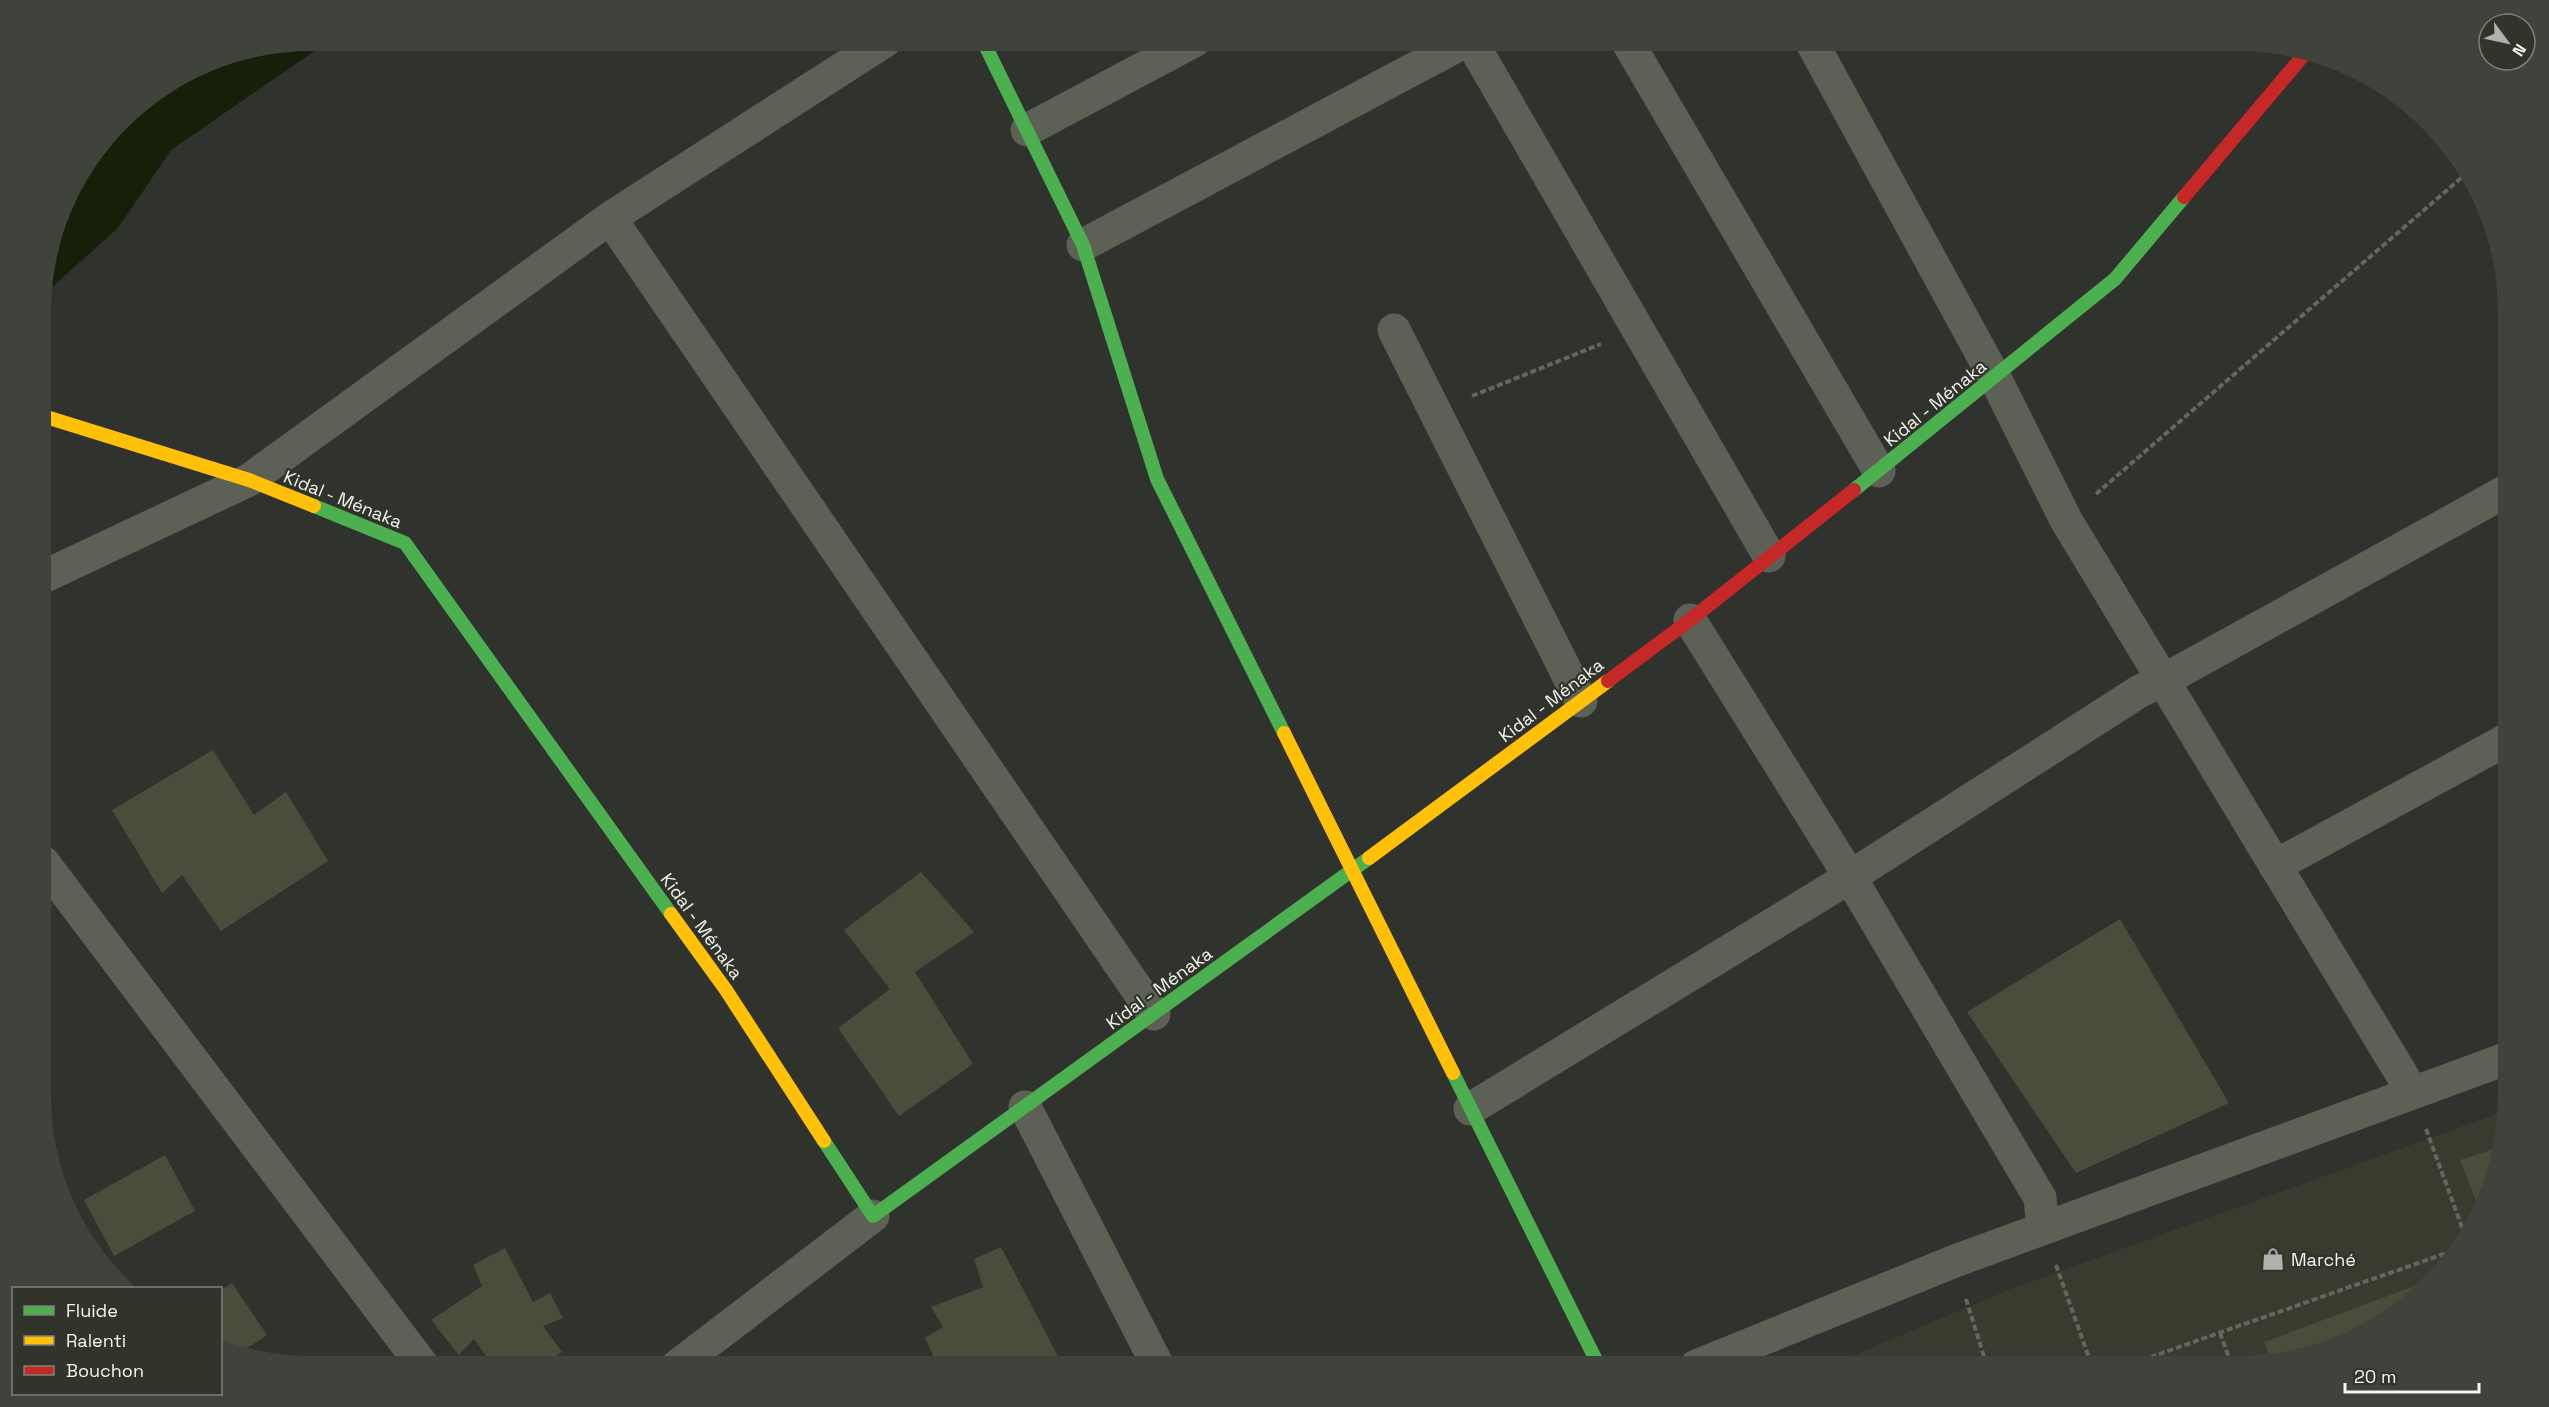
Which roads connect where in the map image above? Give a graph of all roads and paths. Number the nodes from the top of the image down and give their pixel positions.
1 (868, 51) edge
2 (988, 51) edge
3 (1174, 51) edge
4 (1447, 51) edge
5 (1474, 51) edge
6 (1633, 51) edge
7 (1817, 51) edge
8 (2300, 59) edge
9 (1027, 130) junction
10 (2461, 178) edge
11 (610, 218) junction
12 (1083, 245) junction
13 (1394, 330) dead end
14 (1638, 330) junction
15 (1995, 378) junction
16 (1435, 411) junction
17 (51, 418) edge
18 (1879, 471) junction
19 (249, 480) junction
20 (2498, 495) edge
21 (2066, 520) junction
22 (1769, 556) junction
23 (51, 573) edge
24 (1690, 620) junction
25 (2164, 680) junction
26 (1581, 700) junction
27 (2498, 744) edge
28 (2275, 867) junction
29 (1353, 870) junction
30 (51, 873) edge
31 (1850, 877) junction
32 (1154, 1014) junction
33 (2498, 1062) edge
34 (2413, 1093) junction
35 (1025, 1107) junction
36 (1470, 1109) junction
37 (873, 1216) junction
38 (2462, 1227) edge
39 (2043, 1228) junction
40 (2444, 1254) edge
41 (1954, 1261) junction
42 (2220, 1333) junction
43 (415, 1356) edge
44 (698, 1356) edge
45 (1153, 1356) edge
46 (1594, 1356) edge
47 (1721, 1356) edge
48 (1984, 1356) edge
49 (2088, 1356) edge
50 (2154, 1356) edge
51 (2228, 1356) edge

1 - 11 street
2 - 9 main road
3 - 9 street
4 - 12 street
5 - 14 street
6 - 18 street
7 - 15 street
8 - 15 main road, Kidal - Ménaka
9 - 12 main road
10 - 21 path
11 - 19 street
11 - 32 street
12 - 29 main road
13 - 16 street
14 - 16 path
14 - 22 street
15 - 18 main road, Kidal - Ménaka
15 - 21 street
16 - 26 street
17 - 19 main road, Kidal - Ménaka
18 - 22 main road, Kidal - Ménaka
19 - 23 street
19 - 37 main road, Kidal - Ménaka
20 - 25 street
21 - 25 street
22 - 24 main road, Kidal - Ménaka
24 - 26 main road, Kidal - Ménaka
24 - 31 street
25 - 28 street
25 - 31 street
26 - 29 main road, Kidal - Ménaka
27 - 28 street
28 - 34 street
29 - 32 main road, Kidal - Ménaka
29 - 36 main road
30 - 43 street
31 - 36 street
31 - 39 street
32 - 35 main road, Kidal - Ménaka
33 - 34 street
34 - 38 path
34 - 39 street
35 - 37 main road, Kidal - Ménaka
35 - 45 street
36 - 46 main road
37 - 44 street
39 - 41 street
39 - 49 path
40 - 42 path
41 - 47 street
41 - 48 path
42 - 50 path
42 - 51 path

